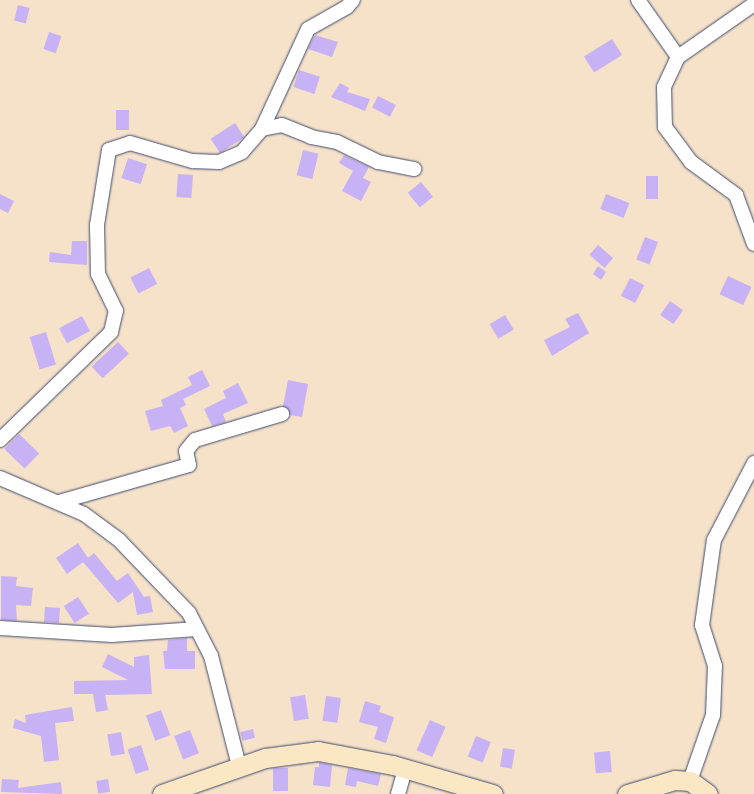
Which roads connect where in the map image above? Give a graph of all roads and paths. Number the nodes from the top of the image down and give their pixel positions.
1 (353, 0) edge
2 (638, 0) edge
3 (754, 4) edge
4 (678, 57) junction
5 (262, 129) junction
6 (414, 169) dead end
7 (754, 244) edge
8 (282, 414) dead end
9 (0, 440) edge
10 (754, 463) edge
11 (0, 478) edge
12 (0, 490) edge
13 (28, 490) junction
14 (59, 502) junction
15 (0, 628) edge
16 (197, 629) junction
17 (238, 766) junction
18 (405, 768) junction
19 (690, 781) junction
20 (162, 794) edge
21 (398, 794) edge
22 (493, 794) edge
23 (627, 794) edge
24 (708, 794) edge

1 - 5 street
2 - 4 street
3 - 4 street
4 - 7 street
5 - 6 street
5 - 9 street
8 - 14 street
10 - 19 street
11 - 13 street
12 - 13 street
13 - 14 street
14 - 16 street
15 - 16 street
16 - 17 street
17 - 18 street
17 - 20 street
18 - 21 street
18 - 22 street
19 - 23 street
19 - 24 street

